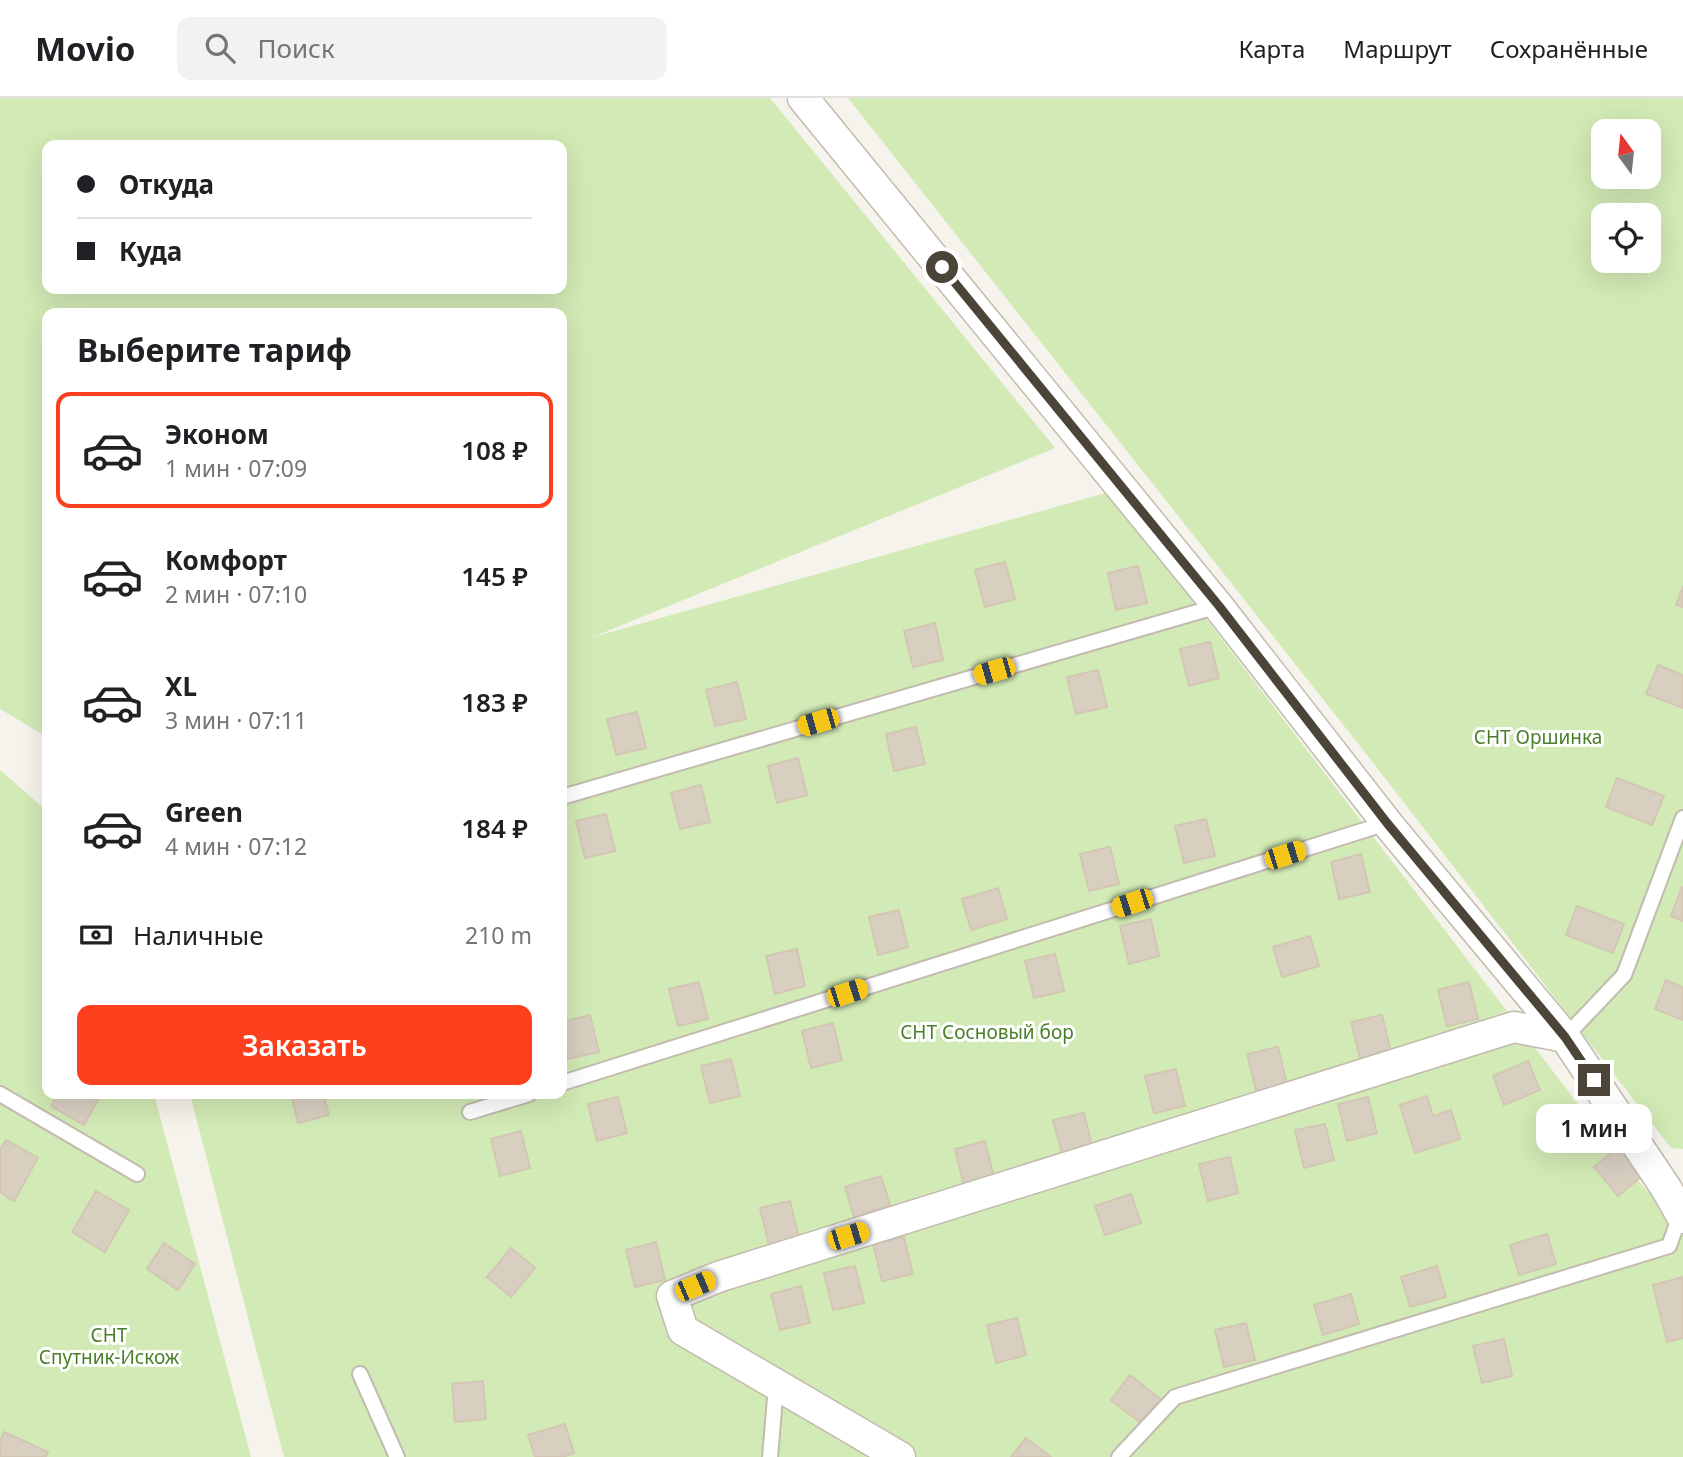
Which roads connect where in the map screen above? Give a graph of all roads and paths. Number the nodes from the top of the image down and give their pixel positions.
1 (803, 98) edge
2 (1219, 606) junction
3 (567, 796) edge
4 (1683, 817) edge
5 (1387, 823) junction
6 (1565, 1037) junction
7 (567, 1081) edge
8 (0, 1094) edge
9 (513, 1099) edge
10 (470, 1112) dead end
11 (137, 1174) dead end
12 (1682, 1216) edge
13 (360, 1374) dead end
14 (776, 1386) junction
15 (397, 1457) edge
16 (770, 1457) edge
17 (900, 1457) edge
18 (1119, 1457) edge

1 - 2 street
2 - 3 lane
2 - 5 street
4 - 6 lane
5 - 6 street
5 - 7 lane
6 - 12 street
6 - 14 street
8 - 11 lane
9 - 10 lane
12 - 18 lane
13 - 15 lane
14 - 16 lane
14 - 17 street

